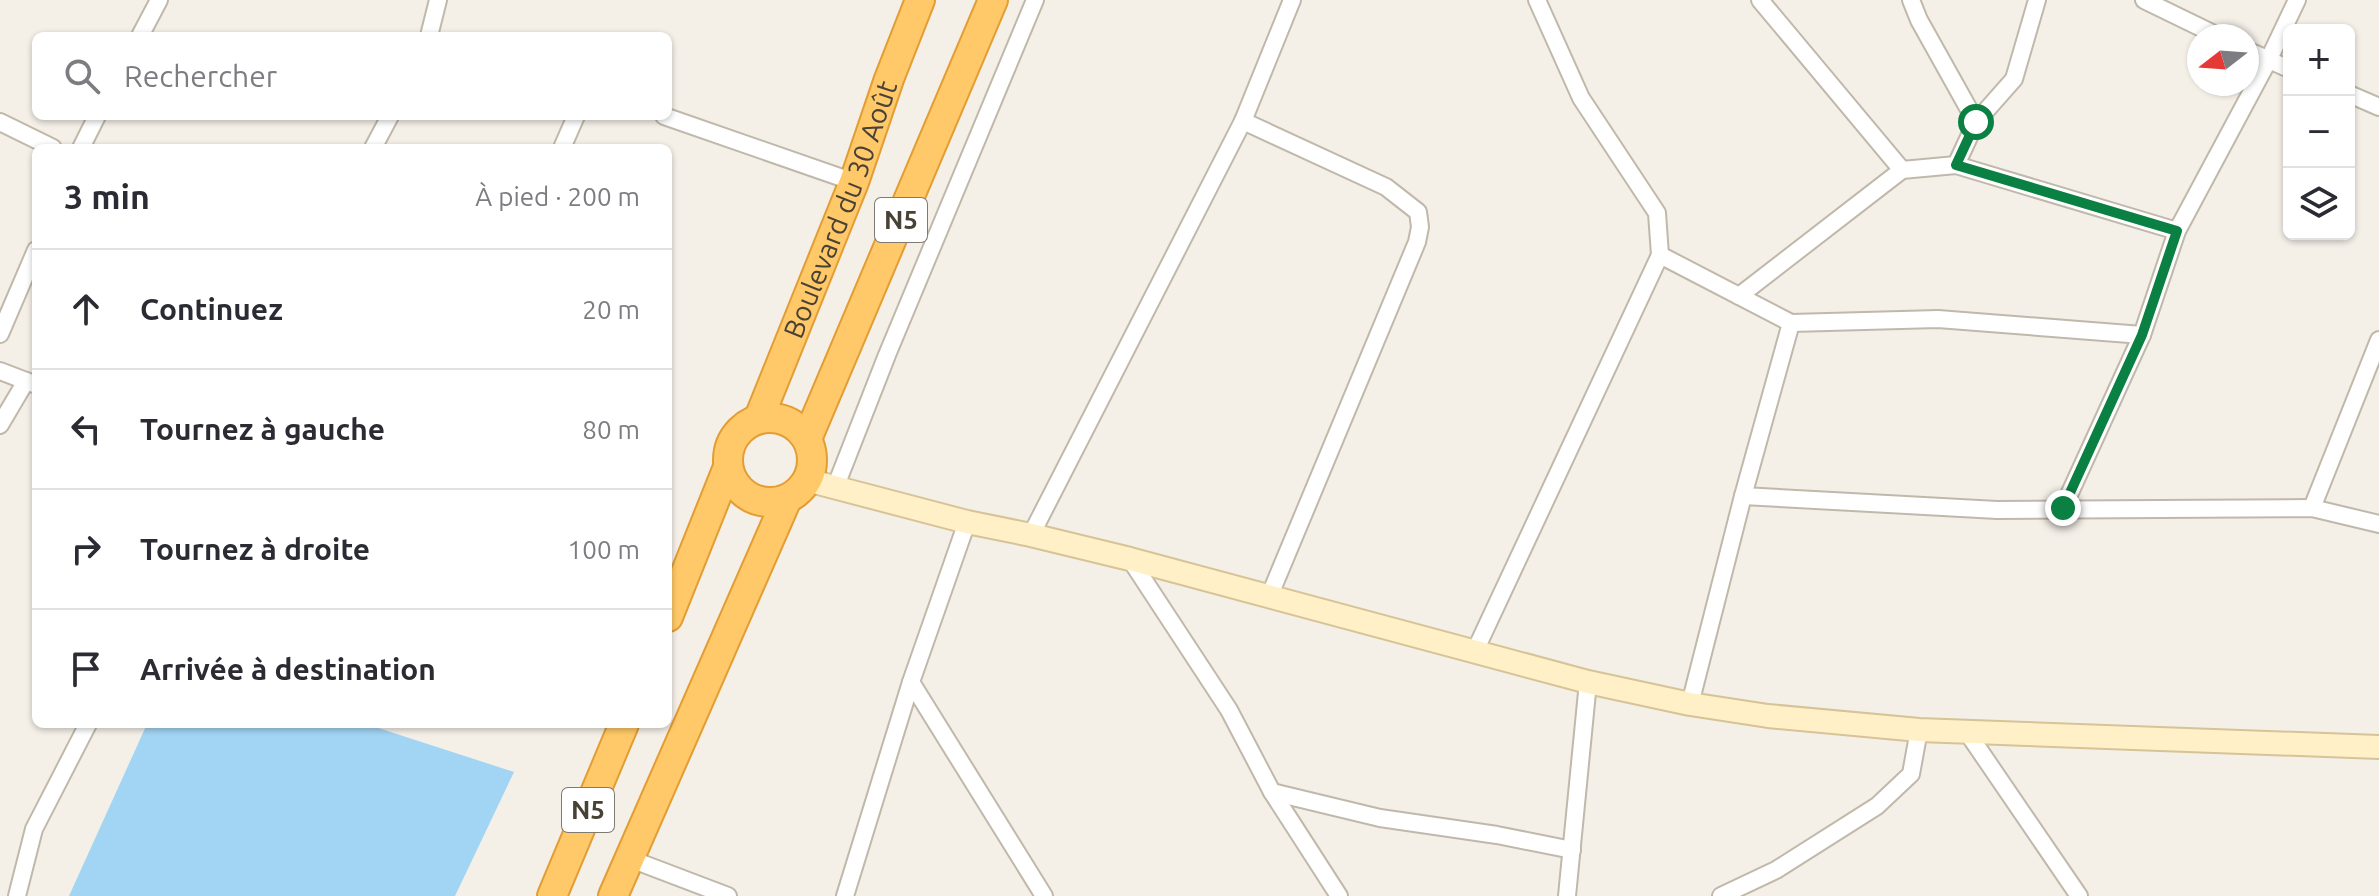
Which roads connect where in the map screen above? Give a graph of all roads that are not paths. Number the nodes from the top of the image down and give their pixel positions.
1 (159, 0) edge
2 (438, 0) edge
3 (920, 0) edge
4 (993, 0) edge
5 (1035, 0) edge
6 (1292, 0) edge
7 (1537, 0) edge
8 (1760, 0) edge
9 (1911, 0) edge
10 (2037, 0) edge
11 (2144, 0) edge
12 (2297, 0) edge
13 (2193, 24) edge
14 (142, 32) edge
15 (430, 32) edge
16 (2259, 56) edge
17 (2268, 61) junction
18 (2283, 67) edge
19 (2354, 96) edge
20 (2379, 107) edge
21 (672, 119) edge
22 (95, 120) edge
23 (388, 120) edge
24 (574, 120) edge
25 (1243, 121) junction
26 (0, 122) edge
27 (1976, 122) junction
28 (45, 144) edge
29 (83, 144) edge
30 (375, 144) edge
31 (564, 144) edge
32 (1956, 165) junction
33 (1902, 170) junction
34 (854, 182) junction
35 (2177, 231) junction
36 (1660, 255) junction
37 (32, 259) edge
38 (1739, 296) junction
39 (1791, 323) junction
40 (0, 334) edge
41 (2142, 335) junction
42 (2379, 340) edge
43 (0, 371) edge
44 (31, 383) edge
45 (759, 418) junction
46 (0, 425) edge
47 (807, 439) junction
48 (728, 467) junction
49 (835, 488) junction
50 (797, 490) junction
51 (1743, 496) junction
52 (2063, 508) junction
53 (2312, 508) junction
54 (967, 522) junction
55 (2379, 524) edge
56 (1031, 535) junction
57 (1130, 559) junction
58 (1269, 597) junction
59 (672, 607) edge
60 (1475, 651) junction
61 (911, 682) junction
62 (1588, 682) junction
63 (1690, 704) junction
64 (86, 728) edge
65 (622, 728) edge
66 (1919, 730) junction
67 (1967, 732) junction
68 (2379, 747) edge
69 (1272, 792) junction
70 (1572, 850) junction
71 (628, 858) junction
72 (17, 896) edge
73 (552, 896) edge
74 (613, 896) edge
75 (728, 896) edge
76 (845, 896) edge
77 (1044, 896) edge
78 (1339, 896) edge
79 (1567, 896) edge
80 (1721, 896) edge
81 (2079, 896) edge

1 - 14 street
2 - 15 street
3 - 34 highway, Boulevard du 30 Août / N5
4 - 47 highway, Boulevard du 30 Août / N5
5 - 49 street
6 - 25 street
7 - 36 street
8 - 33 street
9 - 27 street
10 - 27 street
11 - 13 street
12 - 17 street
16 - 17 street
17 - 18 street
17 - 35 street
19 - 20 street
21 - 34 street
22 - 29 street
23 - 30 street
24 - 31 street
25 - 56 street
25 - 58 street
26 - 28 street
27 - 32 street
32 - 33 street
32 - 35 street
33 - 38 street
34 - 45 highway, Boulevard du 30 Août / N5
35 - 41 street
36 - 38 street
36 - 60 street
37 - 40 street
38 - 39 street
39 - 41 street
39 - 51 street
41 - 52 street
42 - 53 street
43 - 44 street
44 - 46 street
45 - 47 highway
45 - 48 highway, N5
47 - 50 highway, N5
48 - 50 highway
48 - 59 highway, N5
49 - 50 street
49 - 54 street
50 - 71 highway, N5
51 - 52 street
51 - 63 street
52 - 53 street
53 - 55 street
54 - 56 street
54 - 61 street
56 - 57 street
57 - 58 street
57 - 69 street
58 - 60 street
60 - 62 street
61 - 76 street
61 - 77 street
62 - 63 street
62 - 70 street
63 - 66 street
64 - 72 street
65 - 73 highway, N5
66 - 67 street
66 - 80 street
67 - 68 street
67 - 81 street
69 - 70 street
69 - 78 street
70 - 79 street
71 - 74 highway, N5
71 - 75 street

